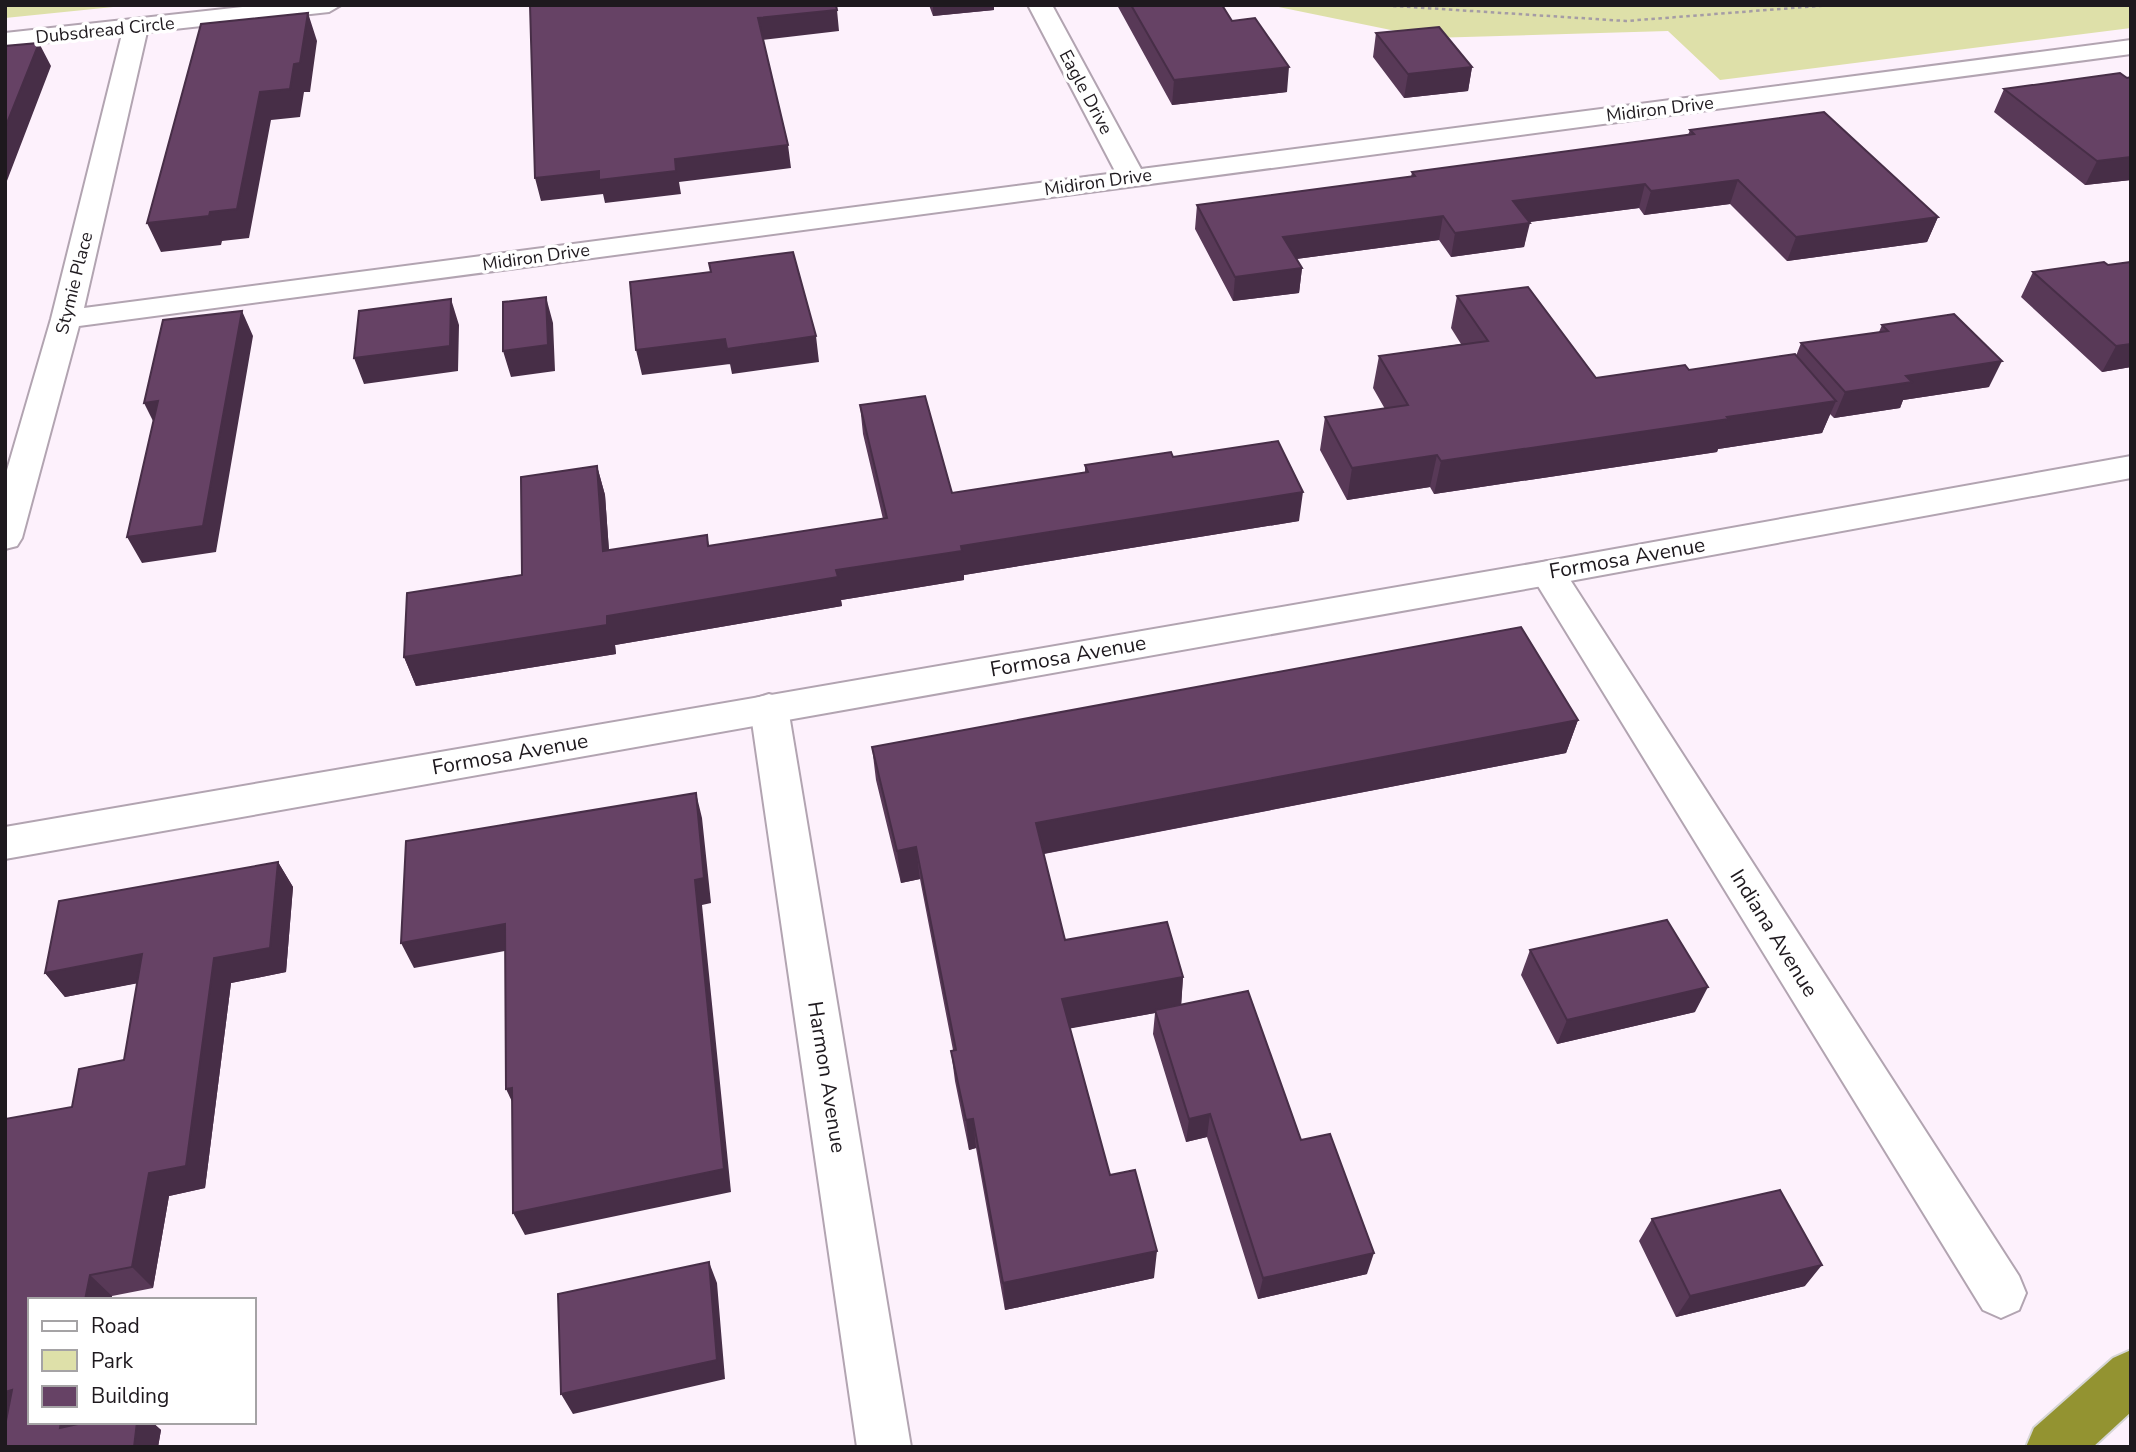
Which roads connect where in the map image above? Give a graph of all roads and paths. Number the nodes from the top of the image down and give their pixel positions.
1 (329, 5) edge
2 (1040, 5) edge
3 (1379, 5) edge
4 (1831, 5) edge
5 (136, 27) junction
6 (5, 40) edge
7 (2131, 47) edge
8 (1132, 178) junction
9 (66, 319) junction
10 (2131, 467) edge
11 (5, 538) edge
12 (1548, 573) junction
13 (769, 708) junction
14 (5, 843) edge
15 (2001, 1293) dead end
16 (2131, 1376) edge
17 (884, 1447) edge
18 (2053, 1447) edge

1 - 5 street, Dubsdread Circle
2 - 8 street, Eagle Drive
3 - 4 path
5 - 6 street, Dubsdread Circle
5 - 9 street, Stymie Place
7 - 8 street, Midiron Drive
8 - 9 street, Midiron Drive
9 - 11 street, Stymie Place
10 - 12 street, Formosa Avenue
12 - 13 street, Formosa Avenue
12 - 15 street, Indiana Avenue
13 - 14 street, Formosa Avenue
13 - 17 street, Harmon Avenue
16 - 18 highway

